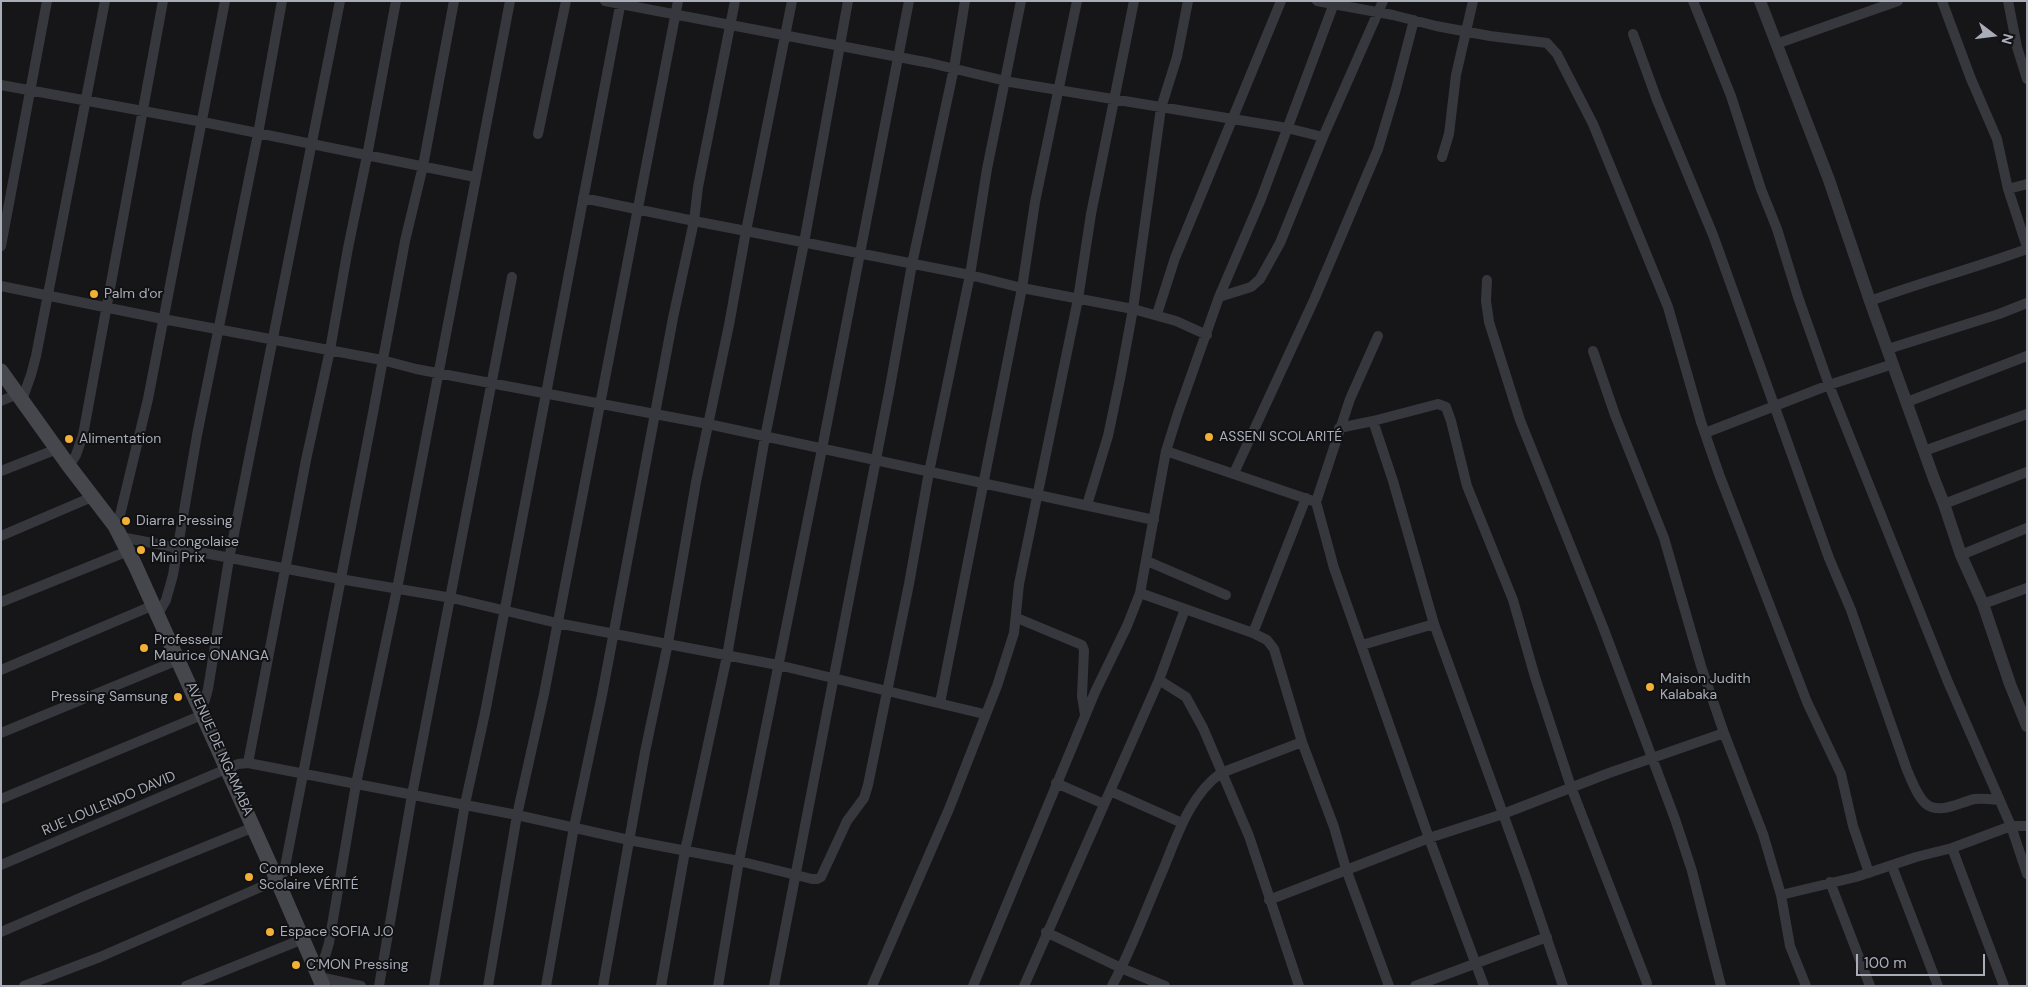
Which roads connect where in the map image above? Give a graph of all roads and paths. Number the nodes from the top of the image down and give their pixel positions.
1 (47, 1) edge
2 (105, 1) edge
3 (163, 1) edge
4 (225, 1) edge
5 (282, 1) edge
6 (340, 1) edge
7 (396, 1) edge
8 (454, 1) edge
9 (510, 1) edge
10 (566, 1) edge
11 (605, 1) edge
12 (678, 1) edge
13 (735, 1) edge
14 (792, 1) edge
15 (848, 1) edge
16 (909, 1) edge
17 (965, 1) edge
18 (1021, 1) edge
19 (1077, 1) edge
20 (1134, 1) edge
21 (1188, 1) edge
22 (1281, 1) edge
23 (1317, 1) edge
24 (1383, 1) edge
25 (1473, 1) edge
26 (1693, 1) edge
27 (1760, 1) edge
28 (1898, 1) edge
29 (1942, 1) edge
30 (2008, 1) edge
31 (620, 3) edge
32 (1357, 5) edge
33 (1333, 6) junction
34 (1377, 14) junction
35 (676, 15) junction
36 (1414, 20) junction
37 (731, 25) junction
38 (1467, 31) junction
39 (1632, 34) dead end
40 (784, 35) junction
41 (1776, 44) junction
42 (839, 46) junction
43 (898, 57) junction
44 (954, 68) junction
45 (2027, 79) edge
46 (1004, 80) junction
47 (1, 85) edge
48 (31, 90) junction
49 (1058, 91) junction
50 (86, 101) junction
51 (1115, 101) junction
52 (1161, 108) junction
53 (143, 111) junction
54 (1233, 120) junction
55 (203, 122) junction
56 (1287, 128) junction
57 (258, 134) junction
58 (538, 134) dead end
59 (1323, 136) junction
60 (312, 144) junction
61 (367, 156) junction
62 (1442, 157) dead end
63 (422, 166) junction
64 (475, 177) junction
65 (2027, 184) edge
66 (2008, 189) junction
67 (583, 198) junction
68 (638, 211) junction
69 (694, 221) junction
70 (746, 231) junction
71 (804, 243) junction
72 (1, 246) edge
73 (2027, 248) edge
74 (859, 254) junction
75 (912, 264) junction
76 (970, 275) junction
77 (512, 277) dead end
78 (1487, 280) dead end
79 (1, 286) edge
80 (1022, 288) junction
81 (49, 297) junction
82 (1219, 297) junction
83 (1078, 299) junction
84 (1870, 301) junction
85 (2027, 303) edge
86 (106, 307) junction
87 (1133, 309) junction
88 (1157, 314) junction
89 (163, 319) junction
90 (219, 329) junction
91 (1207, 336) junction
92 (1378, 336) dead end
93 (273, 339) junction
94 (1888, 349) junction
95 (330, 350) junction
96 (1593, 351) dead end
97 (2027, 356) edge
98 (382, 360) junction
99 (1893, 364) junction
100 (1, 371) edge
101 (437, 372) junction
102 (491, 383) junction
103 (1829, 385) junction
104 (545, 392) junction
105 (20, 397) junction
106 (1, 401) edge
107 (1907, 402) junction
108 (600, 404) junction
109 (1774, 406) junction
110 (655, 414) junction
111 (2027, 414) edge
112 (1373, 421) junction
113 (708, 424) junction
114 (1339, 428) junction
115 (1705, 433) junction
116 (765, 437) junction
117 (57, 449) junction
118 (822, 449) junction
119 (1166, 451) junction
120 (1924, 451) junction
121 (876, 461) junction
122 (69, 466) junction
123 (1, 471) edge
124 (929, 472) junction
125 (2027, 472) edge
126 (1234, 473) junction
127 (985, 483) junction
128 (1037, 494) junction
129 (92, 497) junction
130 (1311, 500) junction
131 (1944, 504) junction
132 (1087, 505) junction
133 (1154, 520) junction
134 (2027, 528) edge
135 (118, 531) junction
136 (1, 536) edge
137 (177, 548) junction
138 (128, 551) junction
139 (1961, 555) junction
140 (229, 559) junction
141 (1147, 561) junction
142 (285, 569) junction
143 (340, 579) junction
144 (2027, 588) edge
145 (397, 589) junction
146 (1140, 593) junction
147 (1226, 595) dead end
148 (452, 598) junction
149 (1, 602) edge
150 (1983, 604) junction
151 (156, 609) junction
152 (1185, 609) junction
153 (503, 611) junction
154 (1017, 618) junction
155 (557, 623) junction
156 (1434, 624) junction
157 (612, 633) junction
158 (1253, 633) junction
159 (668, 644) junction
160 (1362, 645) junction
161 (727, 656) junction
162 (178, 660) junction
163 (778, 665) junction
164 (1, 670) edge
165 (833, 678) junction
166 (1159, 680) junction
167 (886, 691) junction
168 (940, 703) junction
169 (201, 712) junction
170 (984, 714) junction
171 (1085, 715) junction
172 (2027, 726) edge
173 (1, 733) edge
174 (1724, 734) junction
175 (1302, 742) junction
176 (1652, 758) junction
177 (248, 762) junction
178 (227, 769) junction
179 (303, 773) junction
180 (1221, 773) junction
181 (1056, 783) junction
182 (356, 784) junction
183 (1571, 787) junction
184 (1110, 791) junction
185 (412, 795) junction
186 (1, 799) edge
187 (1998, 800) junction
188 (465, 804) junction
189 (1104, 804) junction
190 (1502, 814) junction
191 (517, 815) junction
192 (1182, 823) junction
193 (2011, 826) junction
194 (2027, 826) edge
195 (574, 827) junction
196 (254, 828) junction
197 (1429, 838) junction
198 (629, 840) junction
199 (1952, 848) junction
200 (685, 851) junction
201 (740, 862) junction
202 (1, 865) edge
203 (1892, 866) junction
204 (1346, 869) junction
205 (1869, 873) junction
206 (2027, 874) edge
207 (796, 875) junction
208 (277, 880) junction
209 (1830, 882) junction
210 (1780, 895) junction
211 (1269, 900) junction
212 (1, 932) edge
213 (1046, 932) junction
214 (1547, 937) junction
215 (303, 939) junction
216 (1476, 964) junction
217 (1121, 968) junction
218 (320, 978) edge
219 (1647, 983) dead end
220 (24, 986) edge
221 (186, 986) edge
222 (361, 986) edge
223 (379, 986) edge
224 (434, 986) edge
225 (488, 986) edge
226 (546, 986) edge
227 (603, 986) edge
228 (661, 986) edge
229 (718, 986) edge
230 (774, 986) edge
231 (872, 986) edge
232 (973, 986) edge
233 (1024, 986) edge
234 (1112, 986) edge
235 (1164, 986) edge
236 (1299, 986) edge
237 (1389, 986) edge
238 (1415, 986) edge
239 (1484, 986) edge
240 (1563, 986) edge
241 (1721, 986) edge
242 (1806, 986) edge
243 (1870, 986) edge
244 (1938, 986) edge
245 (2004, 986) edge

1 - 48 street
2 - 50 street
3 - 53 street
4 - 55 street
5 - 57 street
6 - 60 street
7 - 61 street
8 - 63 street
9 - 64 street
10 - 58 street
11 - 31 street
12 - 35 street
13 - 37 street
14 - 40 street
15 - 42 street
16 - 43 street
17 - 44 street
18 - 46 street
19 - 49 street
20 - 51 street
21 - 52 street
22 - 54 street
23 - 33 street
24 - 34 street
25 - 38 street
26 - 103 street
27 - 41 street
28 - 41 street
29 - 66 street
30 - 45 street
31 - 35 street
31 - 67 street
32 - 33 street
32 - 34 street
33 - 56 street
34 - 36 street
34 - 59 street
35 - 37 street
35 - 68 street
36 - 38 street
36 - 126 street
37 - 40 street
37 - 69 street
38 - 62 street
38 - 115 street
39 - 109 street
40 - 42 street
40 - 70 street
41 - 84 street
42 - 43 street
42 - 71 street
43 - 44 street
43 - 74 street
44 - 46 street
44 - 75 street
46 - 49 street
46 - 76 street
47 - 48 street
48 - 50 street
48 - 72 street
49 - 51 street
49 - 80 street
50 - 53 street
50 - 81 street
51 - 52 street
51 - 83 street
52 - 54 street
52 - 87 street
53 - 55 street
53 - 86 street
54 - 56 street
54 - 88 street
55 - 57 street
55 - 89 street
56 - 59 street
56 - 82 street
57 - 60 street
57 - 90 street
59 - 82 street
60 - 61 street
60 - 93 street
61 - 63 street
61 - 95 street
63 - 64 street
63 - 98 street
64 - 101 street
65 - 66 street
66 - 73 street
67 - 68 street
67 - 104 street
68 - 69 street
68 - 108 street
69 - 70 street
69 - 110 street
70 - 71 street
70 - 113 street
71 - 74 street
71 - 116 street
73 - 84 street
74 - 75 street
74 - 118 street
75 - 76 street
75 - 121 street
76 - 80 street
76 - 124 street
77 - 102 street
78 - 176 street
79 - 81 street
80 - 83 street
80 - 127 street
81 - 86 street
81 - 105 street
82 - 91 street
83 - 87 street
83 - 128 street
84 - 94 street
85 - 94 street
86 - 89 street
86 - 122 street
87 - 88 street
87 - 132 street
88 - 91 street
89 - 90 street
89 - 135 street
90 - 93 street
90 - 137 street
91 - 119 street
92 - 114 street
93 - 95 street
93 - 140 street
94 - 99 street
95 - 98 street
95 - 142 street
96 - 174 street
97 - 107 street
98 - 101 street
98 - 143 street
99 - 103 street
99 - 107 street
100 - 105 main road, AVENUE DE NGAMABA
101 - 102 street
101 - 145 street
102 - 104 street
102 - 148 street
103 - 109 street
103 - 187 street
104 - 108 street
104 - 153 street
105 - 106 street
105 - 117 main road, AVENUE DE NGAMABA
107 - 120 street
108 - 110 street
108 - 155 street
109 - 115 street
109 - 187 street
110 - 113 street
110 - 157 street
111 - 120 street
112 - 114 street
112 - 156 street
112 - 183 street
113 - 116 street
113 - 159 street
114 - 130 street
115 - 205 street
116 - 118 street
116 - 161 street
117 - 122 main road, AVENUE DE NGAMABA
117 - 123 street
118 - 121 street
118 - 163 street
119 - 126 street
119 - 133 street
120 - 131 street
121 - 124 street
121 - 165 street
122 - 129 main road, AVENUE DE NGAMABA
124 - 127 street
124 - 167 street
125 - 131 street
126 - 130 street
127 - 128 street
127 - 168 street
128 - 132 street
128 - 154 street
129 - 135 main road, AVENUE DE NGAMABA
129 - 136 street
130 - 158 street
130 - 160 street
131 - 139 street
132 - 133 street
133 - 141 street
134 - 139 street
135 - 137 street
135 - 138 main road, AVENUE DE NGAMABA
137 - 140 street
137 - 151 street
138 - 149 street
138 - 151 main road, AVENUE DE NGAMABA
139 - 150 street
140 - 142 street
140 - 169 street
141 - 146 street
141 - 147 street
142 - 143 street
142 - 177 street
143 - 145 street
143 - 179 street
144 - 150 street
145 - 148 street
145 - 182 street
146 - 152 street
146 - 171 street
148 - 153 street
148 - 185 street
150 - 172 street
151 - 162 main road, AVENUE DE NGAMABA
151 - 164 street
152 - 158 street
152 - 166 street
153 - 155 street
153 - 188 street
154 - 170 street
154 - 171 street
155 - 157 street
155 - 191 street
156 - 160 street
156 - 190 street
157 - 159 street
157 - 195 street
158 - 175 street
159 - 161 street
159 - 198 street
160 - 197 street
161 - 163 street
161 - 200 street
162 - 169 main road, AVENUE DE NGAMABA
162 - 173 street
163 - 165 street
163 - 201 street
165 - 167 street
165 - 207 street
166 - 180 street
166 - 184 street
167 - 168 street
167 - 207 street
168 - 170 street
169 - 178 main road, AVENUE DE NGAMABA
169 - 186 street
170 - 231 street
171 - 181 street
174 - 176 street
174 - 210 street
175 - 180 street
175 - 204 street
176 - 183 street
176 - 241 street
177 - 178 street, RUE LOULENDO DAVID
177 - 179 street
178 - 196 main road, AVENUE DE NGAMABA
178 - 202 street, RUE LOULENDO DAVID
179 - 182 street
179 - 208 street
180 - 192 street
180 - 211 street
181 - 189 street
181 - 232 street
182 - 185 street
182 - 218 street
183 - 190 street
183 - 219 street
184 - 189 street
184 - 192 street
185 - 188 street
185 - 223 street
187 - 193 street
188 - 191 street
188 - 224 street
189 - 213 street
190 - 197 street
190 - 214 street
191 - 195 street
191 - 225 street
192 - 217 street
193 - 194 street
193 - 199 street
193 - 206 street
195 - 198 street
195 - 226 street
196 - 208 main road, AVENUE DE NGAMABA
196 - 212 street
197 - 204 street
197 - 216 street
198 - 200 street
198 - 227 street
199 - 203 street
199 - 245 street
200 - 201 street
200 - 228 street
201 - 207 street
201 - 229 street
203 - 205 street
203 - 244 street
204 - 211 street
204 - 237 street
205 - 209 street
207 - 230 street
208 - 215 main road, AVENUE DE NGAMABA
208 - 220 street
209 - 210 street
209 - 243 street
210 - 242 street
211 - 236 street
213 - 217 street
213 - 233 street
214 - 216 street
214 - 240 street
215 - 218 main road, AVENUE DE NGAMABA
215 - 221 street
216 - 238 street
216 - 239 street
217 - 234 street
217 - 235 street
218 - 222 street

